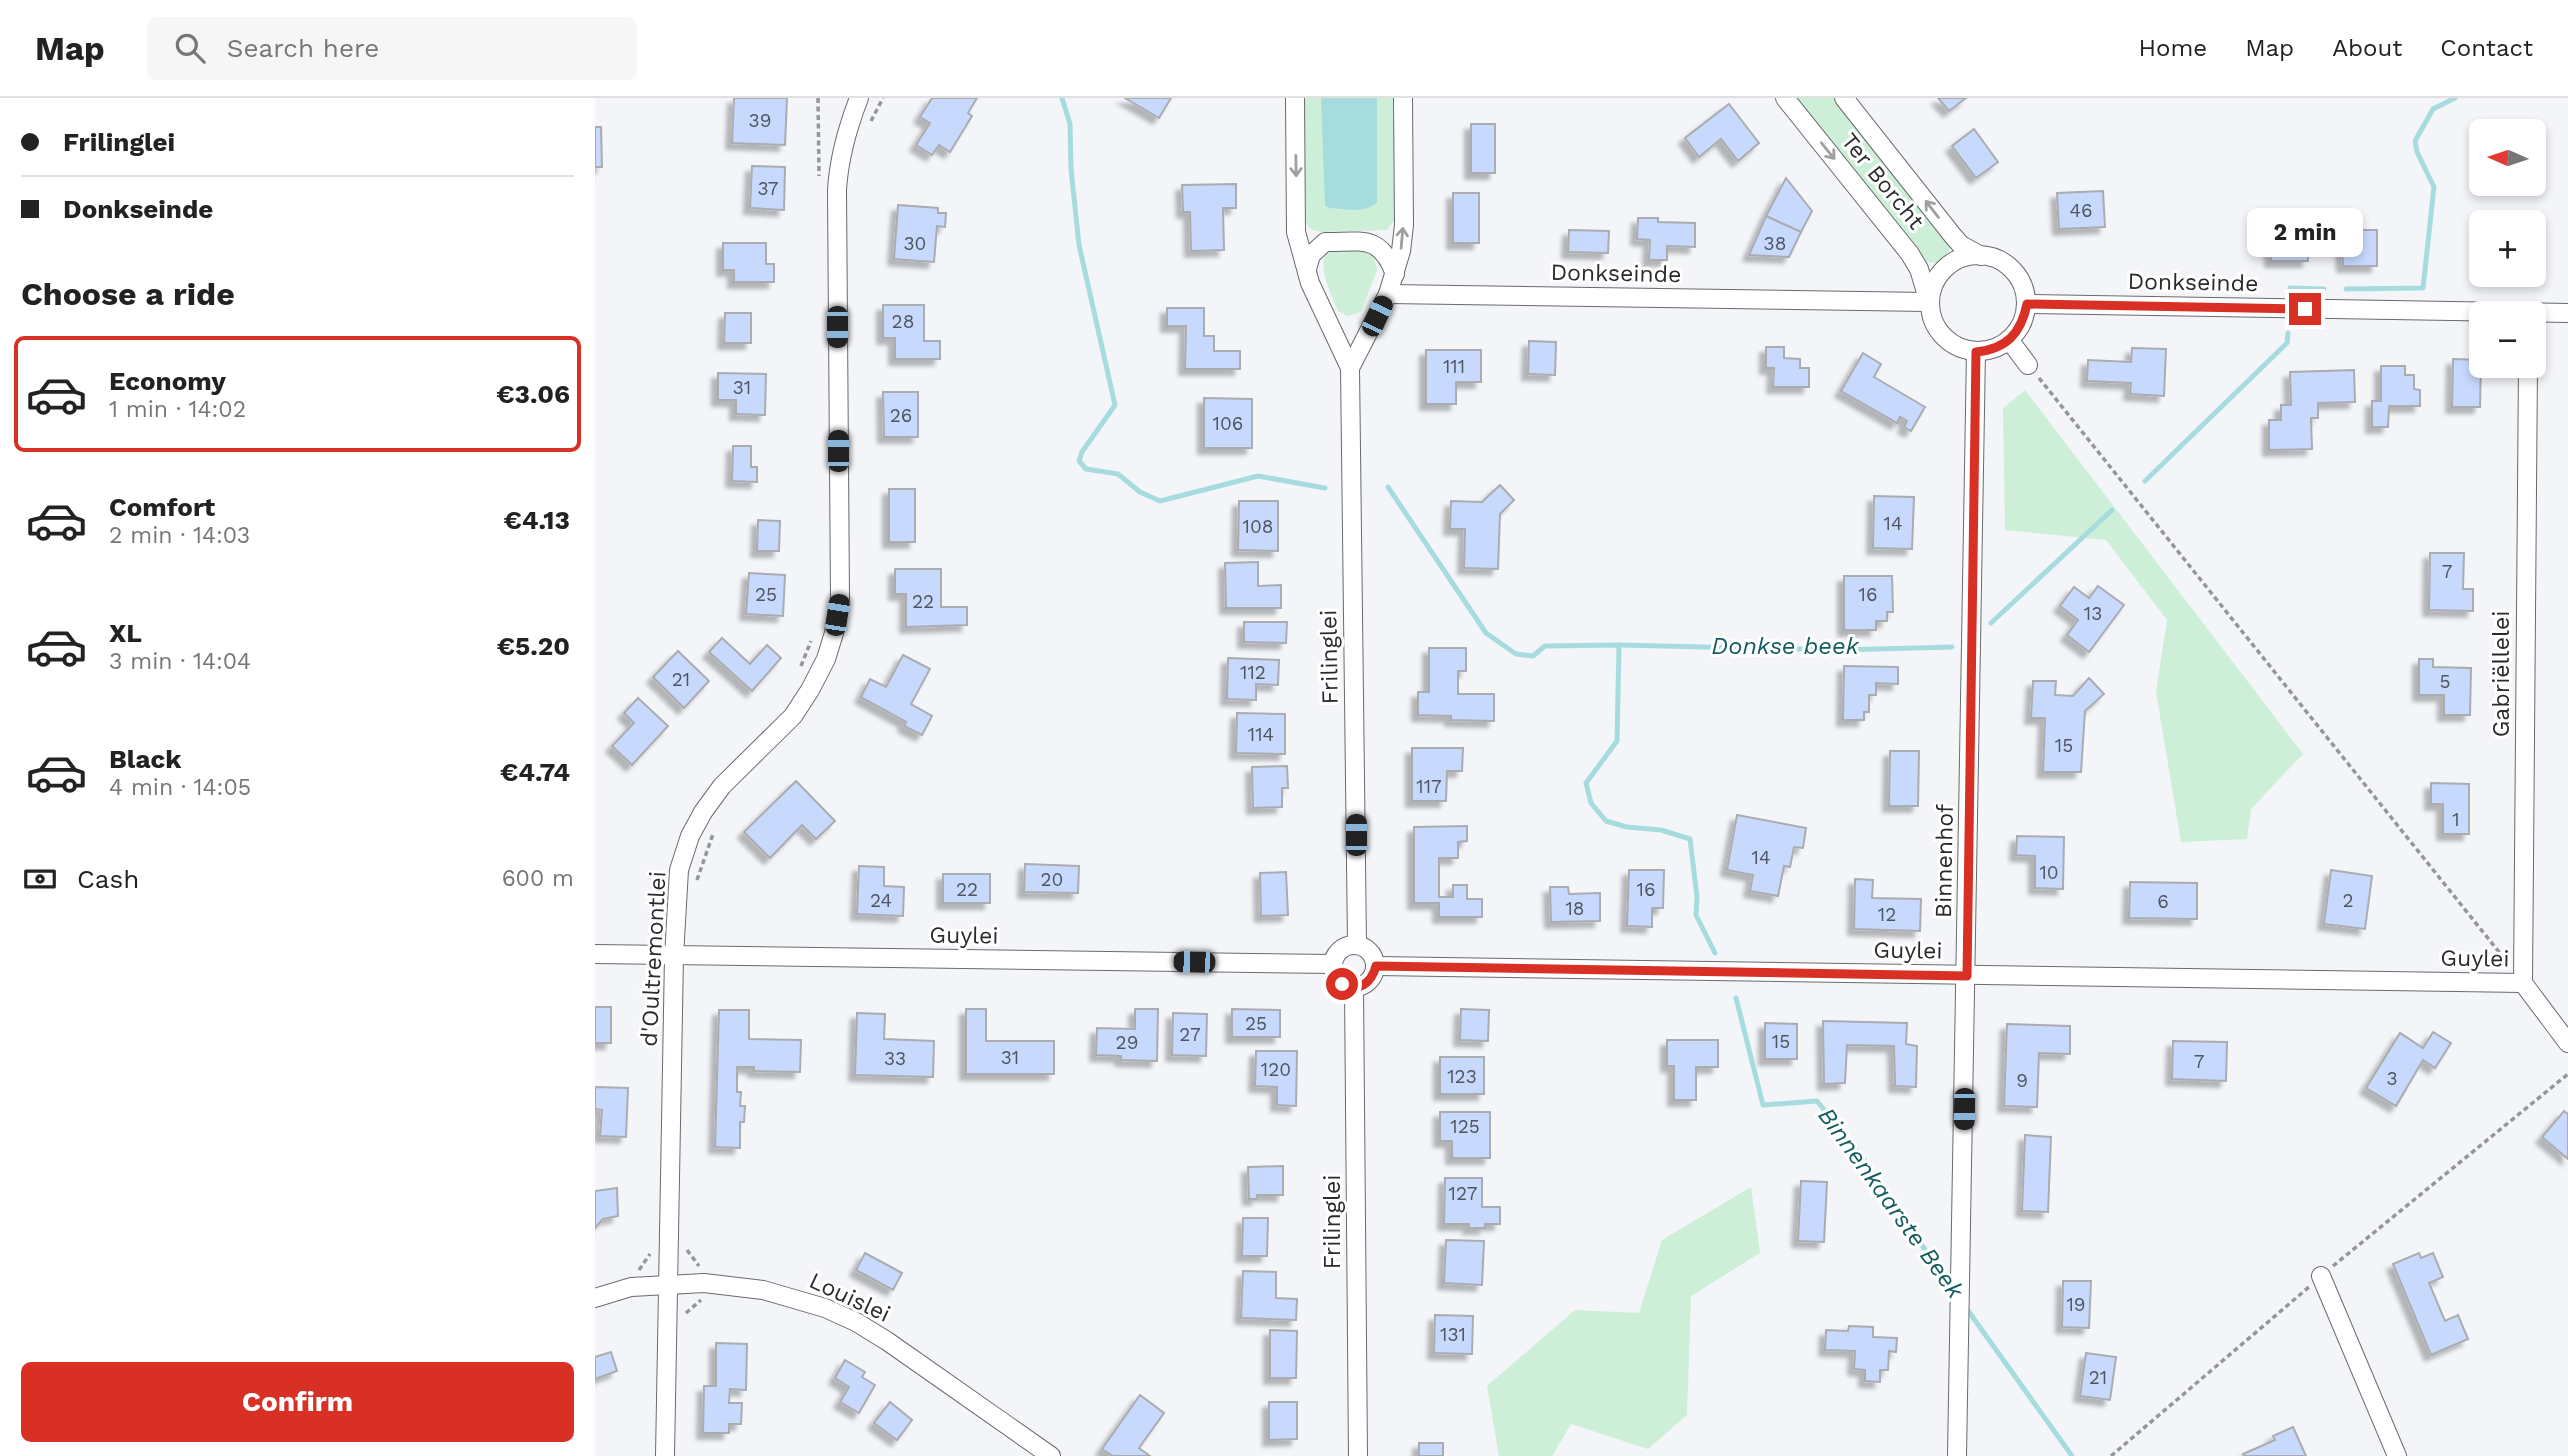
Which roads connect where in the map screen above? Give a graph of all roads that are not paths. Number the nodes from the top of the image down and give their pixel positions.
1 (859, 98) edge
2 (1295, 98) edge
3 (1403, 98) edge
4 (1785, 98) edge
5 (1844, 98) edge
6 (1981, 256) junction
7 (1307, 270) junction
8 (1395, 274) junction
9 (1388, 294) junction
10 (1928, 302) junction
11 (2027, 304) junction
12 (2469, 312) edge
13 (2546, 313) edge
14 (2568, 313) edge
15 (2010, 341) junction
16 (1976, 352) junction
17 (2028, 365) road end
18 (1350, 369) junction
19 (2528, 378) edge
20 (1357, 944) junction
21 (595, 954) edge
22 (674, 956) junction
23 (1333, 964) junction
24 (1376, 966) junction
25 (1967, 976) junction
26 (2523, 983) junction
27 (1354, 988) junction
28 (2568, 1042) edge
29 (2321, 1276) road end
30 (669, 1284) junction
31 (595, 1298) edge
32 (665, 1456) edge
33 (1051, 1456) edge
34 (1358, 1456) edge
35 (1957, 1456) edge
36 (2397, 1456) edge

1 - 22 street, d'Oultremontlei
2 -> 7 street, Frilinglei
8 -> 3 street, Frilinglei
4 -> 10 street, Ter Borcht
6 -> 5 street, Ter Borcht
6 - 10 street
6 - 11 street
7 - 8 street
7 - 18 street, Frilinglei
8 - 9 street, Frilinglei
9 - 10 street, Donkseinde
9 - 18 street, Frilinglei
10 - 16 street
11 - 12 street, Donkseinde
11 - 15 street
13 - 14 street, Donkseinde
15 - 16 street
15 - 17 street
16 - 25 street, Binnenhof
18 - 20 street, Frilinglei
19 - 26 street, Gabriëllelei
20 - 23 street
20 - 24 street
21 - 22 street, Guylei
22 - 23 street, Guylei
22 - 30 street, d'Oultremontlei
23 - 27 street
24 - 25 street, Guylei
24 - 27 street
25 - 26 street, Guylei
25 - 35 street, Binnenhof
26 - 28 street
27 - 34 street, Frilinglei
29 - 36 street
30 - 31 street, Louislei
30 - 32 street, d'Oultremontlei
30 - 33 street, Louislei

